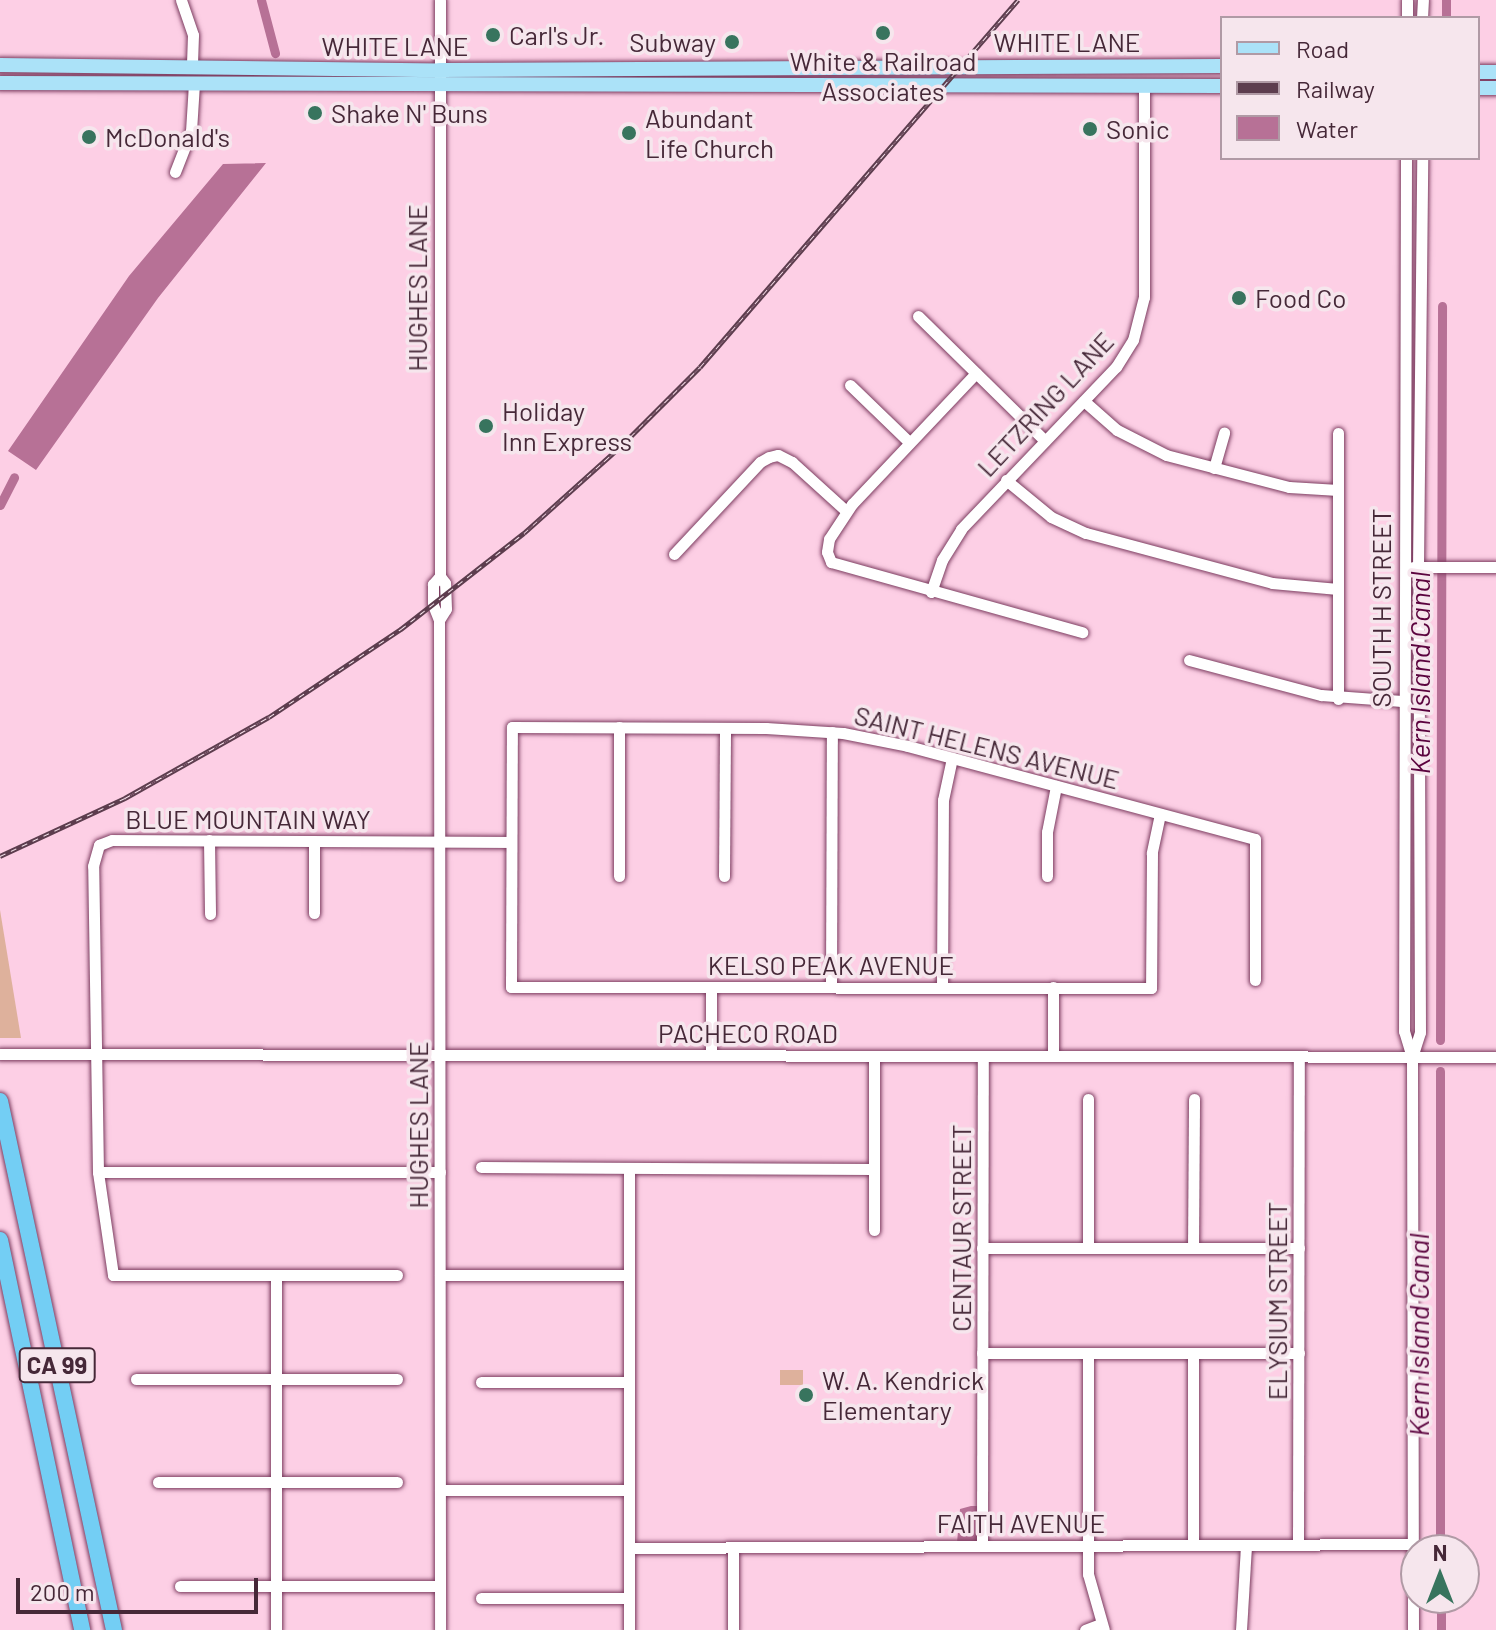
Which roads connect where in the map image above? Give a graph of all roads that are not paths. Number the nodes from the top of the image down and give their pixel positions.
1 (181, 0) edge
2 (440, 0) edge
3 (0, 65) edge
4 (1062, 65) junction
5 (192, 66) junction
6 (248, 66) junction
7 (1147, 66) junction
8 (1215, 66) edge
9 (923, 67) junction
10 (440, 77) junction
11 (0, 83) edge
12 (102, 83) junction
13 (194, 83) junction
14 (871, 85) junction
15 (975, 85) junction
16 (1063, 85) junction
17 (1144, 85) junction
18 (1218, 85) edge
19 (1406, 160) edge
20 (1422, 160) edge
21 (175, 172) dead end
22 (1405, 248) junction
23 (1420, 312) junction
24 (918, 316) dead end
25 (976, 373) junction
26 (850, 385) dead end
27 (1084, 401) junction
28 (1224, 432) dead end
29 (1338, 433) dead end
30 (1045, 441) junction
31 (909, 442) junction
32 (1214, 468) junction
33 (1006, 480) junction
34 (1338, 490) junction
35 (846, 511) junction
36 (674, 554) dead end
37 (1404, 567) junction
38 (1418, 567) junction
39 (1496, 567) edge
40 (1338, 589) junction
41 (931, 592) junction
42 (1082, 632) dead end
43 (1189, 660) dead end
44 (1338, 699) junction
45 (1402, 701) junction
46 (619, 727) junction
47 (725, 728) junction
48 (832, 732) junction
49 (952, 758) junction
50 (1418, 776) junction
51 (1056, 786) junction
52 (1160, 814) junction
53 (209, 840) junction
54 (314, 841) junction
55 (440, 842) junction
56 (511, 842) junction
57 (619, 876) dead end
58 (724, 876) dead end
59 (1047, 876) dead end
60 (1403, 877) junction
61 (314, 913) dead end
62 (210, 914) dead end
63 (1419, 945) junction
64 (1255, 980) dead end
65 (711, 987) junction
66 (831, 987) junction
67 (942, 987) junction
68 (1053, 987) junction
69 (0, 1054) edge
70 (97, 1054) junction
71 (440, 1055) junction
72 (711, 1055) junction
73 (874, 1056) junction
74 (983, 1056) junction
75 (1053, 1056) junction
76 (1299, 1056) junction
77 (1412, 1057) junction
78 (1496, 1057) edge
79 (1088, 1099) dead end
80 (1194, 1099) dead end
81 (0, 1101) edge
82 (481, 1167) dead end
83 (629, 1169) junction
84 (874, 1169) junction
85 (98, 1172) junction
86 (440, 1172) junction
87 (874, 1230) dead end
88 (0, 1240) edge
89 (982, 1248) junction
90 (1088, 1248) junction
91 (1193, 1248) junction
92 (1299, 1248) junction
93 (276, 1275) junction
94 (397, 1275) dead end
95 (440, 1275) junction
96 (629, 1275) junction
97 (982, 1353) junction
98 (1088, 1353) junction
99 (1193, 1353) junction
100 (1299, 1353) junction
101 (136, 1379) dead end
102 (276, 1379) junction
103 (397, 1379) dead end
104 (481, 1382) dead end
105 (629, 1382) junction
106 (158, 1482) dead end
107 (276, 1482) junction
108 (397, 1482) dead end
109 (440, 1490) junction
110 (629, 1490) junction
111 (1413, 1534) edge
112 (1400, 1544) edge
113 (982, 1545) junction
114 (1087, 1545) junction
115 (1193, 1545) junction
116 (1246, 1545) junction
117 (1298, 1545) junction
118 (629, 1548) junction
119 (733, 1548) junction
120 (180, 1586) dead end
121 (276, 1586) junction
122 (440, 1586) junction
123 (481, 1598) dead end
124 (629, 1598) junction
125 (1102, 1627) edge
126 (82, 1630) edge
127 (114, 1630) edge
128 (276, 1630) edge
129 (440, 1630) edge
130 (629, 1630) edge
131 (733, 1630) edge
132 (1085, 1630) edge
133 (1241, 1630) edge

1 - 5 street
2 - 10 street, HUGHES LANE
3 - 5 main road, WHITE LANE
4 - 7 main road, WHITE LANE
4 - 9 main road, WHITE LANE
4 - 15 main road
5 - 6 main road, WHITE LANE
5 - 12 main road
6 - 10 main road, WHITE LANE
6 - 13 main road
7 - 8 main road, WHITE LANE
7 - 16 main road
8 - 17 main road
9 - 10 main road, WHITE LANE
9 - 14 main road
10 - 13 main road, WHITE LANE
10 - 14 main road, WHITE LANE
10 - 55 street, HUGHES LANE
11 - 12 main road, WHITE LANE
12 - 13 main road, WHITE LANE
13 - 21 street
14 - 15 main road, WHITE LANE
15 - 16 main road, WHITE LANE
16 - 17 main road, WHITE LANE
17 - 18 main road, WHITE LANE
17 - 27 street, LETZRING LANE
19 - 22 street, SOUTH H STREET
20 - 23 street, SOUTH H STREET
22 - 23 street
22 - 37 street, SOUTH H STREET
23 - 38 street, SOUTH H STREET
24 - 25 street
25 - 30 street
25 - 31 street
26 - 31 street
27 - 30 street, LETZRING LANE
27 - 32 street
28 - 32 street
29 - 34 street
30 - 33 street, LETZRING LANE
31 - 35 street
32 - 34 street
33 - 40 street
33 - 41 street, LETZRING LANE
34 - 40 street
35 - 36 street
35 - 41 street
37 - 38 street
37 - 45 street, SOUTH H STREET
38 - 39 street
38 - 50 street, SOUTH H STREET
40 - 44 street
41 - 42 street
43 - 44 street
44 - 45 street
45 - 50 street
45 - 60 street, SOUTH H STREET
46 - 47 street, SAINT HELENS AVENUE
46 - 56 street, SAINT HELENS AVENUE
46 - 57 street
47 - 48 street, SAINT HELENS AVENUE
47 - 58 street
48 - 49 street, SAINT HELENS AVENUE
48 - 66 street
49 - 51 street, SAINT HELENS AVENUE
49 - 67 street
50 - 63 street, SOUTH H STREET
51 - 52 street, SAINT HELENS AVENUE
51 - 59 street
52 - 64 street, SAINT HELENS AVENUE
52 - 68 street, KELSO PEAK AVENUE
53 - 54 street, BLUE MOUNTAIN WAY
53 - 62 street
53 - 70 street, BLUE MOUNTAIN WAY
54 - 55 street, BLUE MOUNTAIN WAY
54 - 61 street
55 - 56 street, BLUE MOUNTAIN WAY
55 - 71 street, HUGHES LANE
56 - 65 street, KELSO PEAK AVENUE
60 - 63 street
60 - 77 street, SOUTH H STREET
63 - 77 street, SOUTH H STREET
65 - 66 street, KELSO PEAK AVENUE
65 - 72 street
66 - 67 street, KELSO PEAK AVENUE
67 - 68 street, KELSO PEAK AVENUE
68 - 75 street
69 - 70 street, PACHECO ROAD
70 - 71 street, PACHECO ROAD
70 - 85 street
71 - 72 street, PACHECO ROAD
71 - 86 street, HUGHES LANE
72 - 73 street, PACHECO ROAD
73 - 74 street, PACHECO ROAD
73 - 84 street
74 - 75 street, PACHECO ROAD
74 - 89 street, CENTAUR STREET
75 - 76 street, PACHECO ROAD
76 - 77 street, PACHECO ROAD
76 - 92 street, ELYSIUM STREET
77 - 78 street, PACHECO ROAD
77 - 111 street, SOUTH H STREET
79 - 90 street
80 - 91 street
81 - 127 highway, CA 99
82 - 83 street
83 - 84 street
83 - 96 street
84 - 87 street
85 - 86 street
85 - 93 street
86 - 95 street, HUGHES LANE
88 - 126 highway, CA 99
89 - 90 street
89 - 97 street, CENTAUR STREET
90 - 91 street
91 - 92 street
92 - 100 street, ELYSIUM STREET
93 - 94 street
93 - 102 street
95 - 96 street
95 - 109 street, HUGHES LANE
96 - 105 street
97 - 98 street
97 - 113 street, CENTAUR STREET
98 - 99 street
98 - 114 street
99 - 100 street
99 - 115 street
100 - 117 street, ELYSIUM STREET
101 - 102 street
102 - 103 street
102 - 107 street
104 - 105 street
105 - 110 street
106 - 107 street
107 - 108 street
107 - 121 street
109 - 110 street
109 - 122 street, HUGHES LANE
110 - 118 street
112 - 117 street, FAITH AVENUE
113 - 114 street, FAITH AVENUE
113 - 119 street, FAITH AVENUE
114 - 115 street, FAITH AVENUE
114 - 125 street
115 - 116 street, FAITH AVENUE
116 - 117 street, FAITH AVENUE
116 - 133 street
118 - 119 street, FAITH AVENUE
118 - 124 street
119 - 131 street
120 - 121 street
121 - 122 street
121 - 128 street
122 - 129 street, HUGHES LANE
123 - 124 street
124 - 130 street
125 - 132 street

